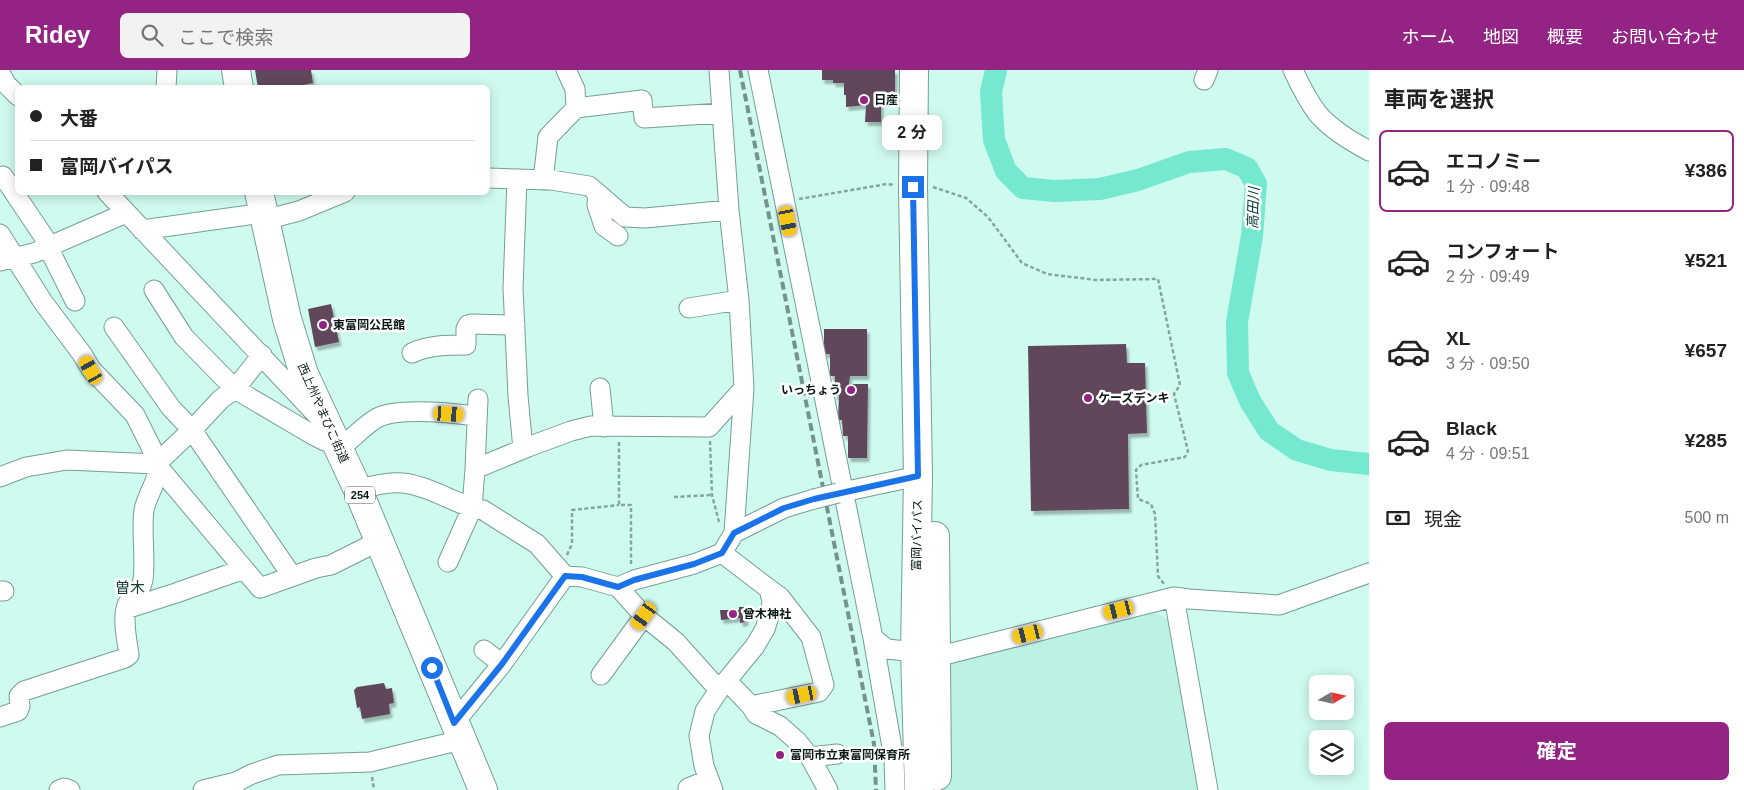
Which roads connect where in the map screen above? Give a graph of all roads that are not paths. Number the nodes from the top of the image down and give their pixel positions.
1 (166, 70) edge
2 (236, 70) edge
3 (566, 70) edge
4 (719, 70) edge
5 (758, 70) edge
6 (914, 70) edge
7 (931, 70) edge
8 (1293, 70) edge
9 (0, 73) edge
10 (166, 85) edge
11 (238, 85) edge
12 (15, 93) edge
13 (576, 108) junction
14 (722, 113) junction
15 (1369, 151) edge
16 (3, 176) dead end
17 (490, 178) edge
18 (517, 179) junction
19 (543, 180) junction
20 (922, 187) junction
21 (15, 194) edge
22 (598, 194) junction
23 (15, 195) edge
24 (110, 195) edge
25 (338, 195) edge
26 (262, 208) edge
27 (729, 210) junction
28 (126, 213) junction
29 (142, 230) junction
30 (0, 234) edge
31 (618, 236) dead end
32 (49, 246) junction
33 (8, 259) edge
34 (154, 290) dead end
35 (740, 300) junction
36 (75, 301) dead end
37 (688, 308) dead end
38 (515, 325) junction
39 (114, 327) dead end
40 (292, 337) junction
41 (412, 353) dead end
42 (264, 358) junction
43 (600, 388) dead end
44 (744, 388) junction
45 (235, 389) junction
46 (612, 426) junction
47 (192, 430) junction
48 (333, 439) junction
49 (523, 449) junction
50 (157, 465) junction
51 (475, 469) junction
52 (918, 476) junction
53 (0, 477) edge
54 (358, 490) junction
55 (840, 493) junction
56 (472, 508) junction
57 (379, 541) junction
58 (729, 543) junction
59 (448, 562) dead end
60 (244, 569) junction
61 (561, 571) junction
62 (1369, 573) edge
63 (292, 576) junction
64 (626, 583) junction
65 (769, 589) junction
66 (1174, 597) junction
67 (126, 609) junction
68 (644, 616) junction
69 (873, 638) junction
70 (484, 650) dead end
71 (925, 654) junction
72 (502, 664) junction
73 (601, 675) dead end
74 (724, 685) junction
75 (751, 706) junction
76 (0, 717) edge
77 (457, 731) junction
78 (837, 754) dead end
79 (810, 757) junction
80 (711, 785) edge
81 (234, 786) edge
82 (688, 788) dead end
83 (59, 790) edge
84 (70, 790) edge
85 (203, 790) edge
86 (483, 790) edge
87 (828, 790) edge
88 (896, 790) edge
89 (919, 790) edge
90 (937, 790) edge
91 (1208, 790) edge

1 - 10 street
2 - 11 highway
3 - 13 street
4 - 14 street
5 - 55 street
6 - 20 highway, 富岡バイパス
7 - 20 highway, 富岡バイパス
8 - 15 street
9 - 12 street
13 - 14 street
13 - 19 street
14 - 27 street
16 - 21 street
17 - 18 street
18 - 19 street
18 - 38 street
19 - 22 street
20 - 52 highway, 富岡バイパス
20 - 71 highway, 富岡バイパス
22 - 27 street
22 - 31 street
23 - 32 street
24 - 28 street
25 - 26 street
26 - 29 street
26 - 40 highway, 西上州やまびこ街道 / 254
27 - 35 street
28 - 29 street
28 - 32 street
29 - 42 street
30 - 33 street
32 - 33 street
32 - 36 street
33 - 50 street
34 - 45 street
35 - 37 street
35 - 44 street
38 - 41 street
38 - 49 street
39 - 47 street
40 - 42 street
40 - 48 highway, 西上州やまびこ街道 / 254
42 - 45 street
42 - 48 street
43 - 46 street
44 - 46 street
44 - 58 street
45 - 47 street
45 - 48 street
46 - 49 street
47 - 50 street
47 - 63 street
48 - 51 street
48 - 54 highway, 西上州やまびこ街道 / 254
49 - 51 street
50 - 53 street
50 - 60 street
50 - 67 street
51 - 56 street
52 - 55 street
52 - 71 highway, 富岡バイパス
54 - 56 street
54 - 57 highway, 西上州やまびこ街道 / 254
55 - 58 street, bridge
55 - 69 street
56 - 59 street
56 - 61 street
57 - 63 street
57 - 77 highway, 西上州やまびこ街道 / 254
58 - 64 street
58 - 65 street
60 - 63 street
60 - 67 street
61 - 64 street
61 - 72 street
62 - 66 street
64 - 68 street
65 - 74 street
65 - 75 street
66 - 71 street
66 - 91 street
67 - 76 street
68 - 73 street
68 - 74 street
69 - 71 street
69 - 88 street
70 - 72 street
71 - 89 highway, 富岡バイパス
71 - 90 highway, 富岡バイパス
72 - 77 street
74 - 75 street
74 - 80 street
75 - 79 street
77 - 81 street
77 - 86 highway, 西上州やまびこ街道 / 254
78 - 79 street
79 - 87 street
80 - 82 street
81 - 85 street
83 - 84 street

